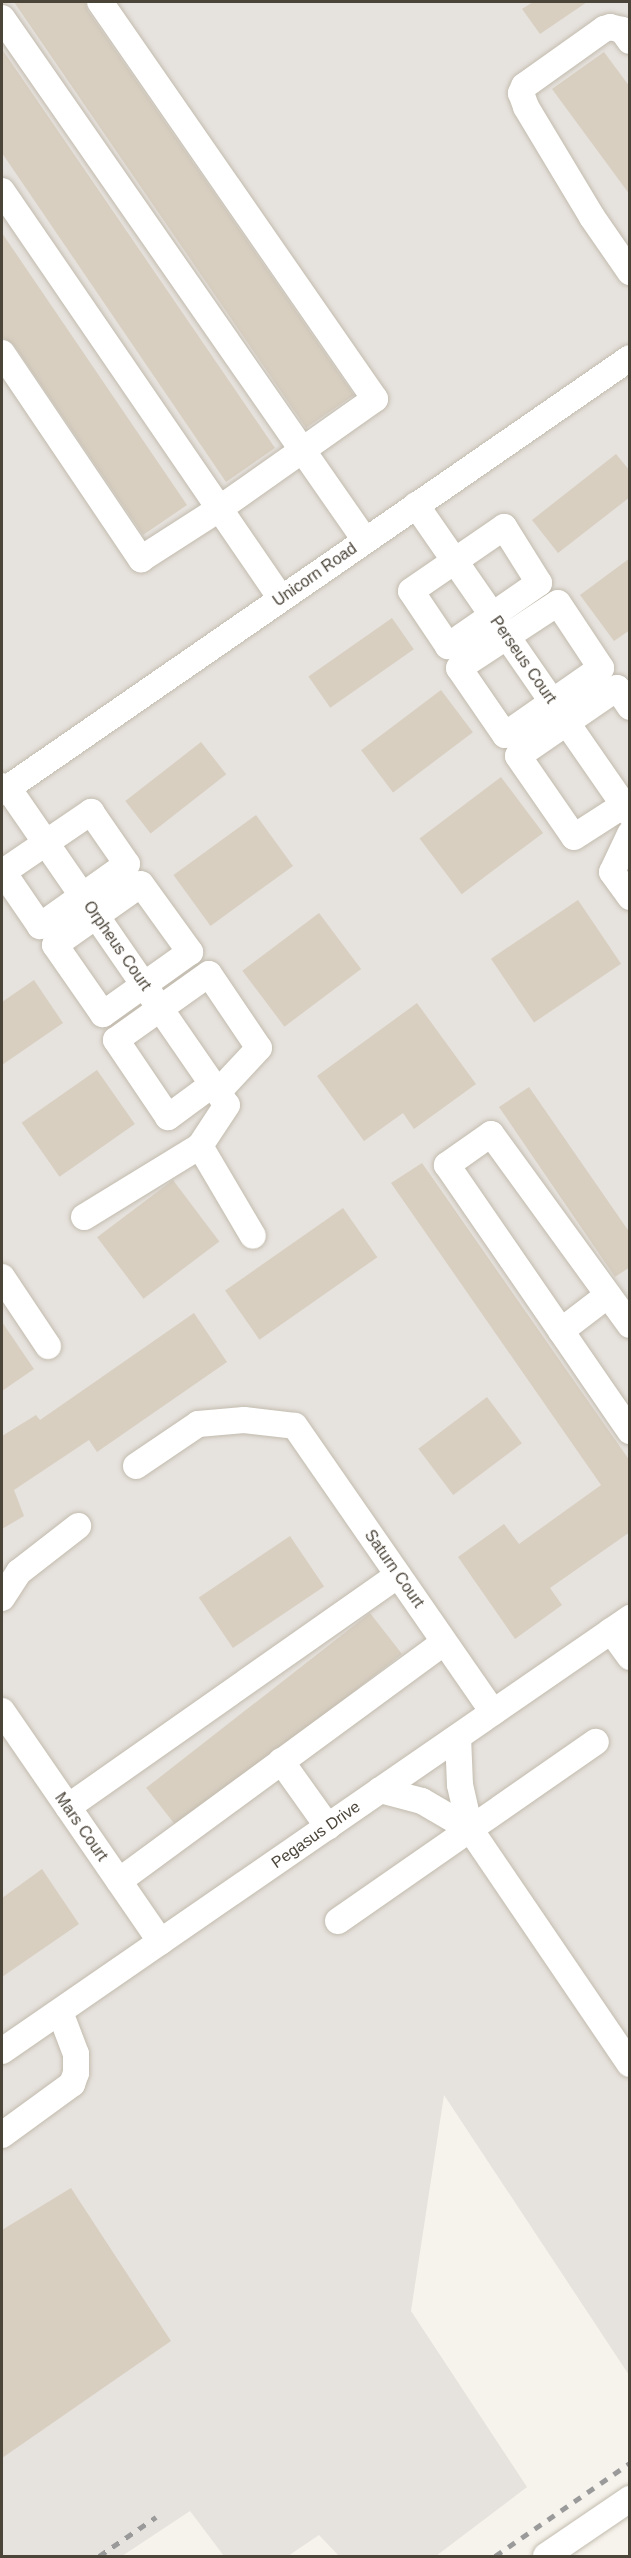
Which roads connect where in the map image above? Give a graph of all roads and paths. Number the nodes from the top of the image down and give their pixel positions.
1 (100, 2) edge
2 (2, 18) edge
3 (630, 41) edge
4 (2, 191) edge
5 (630, 272) edge
6 (2, 353) edge
7 (630, 358) edge
8 (303, 450) junction
9 (416, 506) junction
10 (219, 508) junction
11 (365, 540) junction
12 (454, 561) junction
13 (281, 599) junction
14 (500, 626) junction
15 (454, 657) junction
16 (551, 701) junction
17 (630, 707) edge
18 (566, 722) junction
19 (512, 746) junction
20 (4, 789) edge
21 (627, 807) edge
22 (630, 834) edge
23 (45, 843) junction
24 (134, 874) junction
25 (630, 897) edge
26 (89, 906) junction
27 (143, 984) junction
28 (160, 1009) junction
29 (219, 1094) junction
30 (200, 1146) junction
31 (84, 1217) dead end
32 (253, 1236) dead end
33 (2, 1277) edge
34 (608, 1295) junction
35 (630, 1324) edge
36 (561, 1330) junction
37 (48, 1346) dead end
38 (630, 1431) edge
39 (136, 1466) dead end
40 (78, 1526) dead end
41 (398, 1575) junction
42 (2, 1598) edge
43 (620, 1625) edge
44 (444, 1642) junction
45 (630, 1657) edge
46 (2, 1711) edge
47 (493, 1712) junction
48 (458, 1737) junction
49 (596, 1742) dead end
50 (281, 1761) junction
51 (380, 1790) junction
52 (68, 1807) junction
53 (328, 1827) junction
54 (470, 1829) junction
55 (119, 1881) junction
56 (338, 1921) dead end
57 (161, 1942) junction
58 (60, 2012) junction
59 (2, 2051) edge
60 (630, 2064) edge
61 (2, 2135) edge
62 (630, 2499) edge
63 (546, 2556) edge

1 - 8 street
2 - 8 street
3 - 5 street
4 - 10 street
6 - 10 street
7 - 9 street, Unicorn Road
8 - 10 street
8 - 11 street
9 - 11 street, Unicorn Road
9 - 12 street, Perseus Court
10 - 13 street
11 - 13 street, Unicorn Road
12 - 14 street, Perseus Court
12 - 14 street
12 - 15 street
13 - 20 street, Unicorn Road
14 - 15 street
14 - 16 street, Perseus Court
14 - 16 street
15 - 19 street
16 - 18 street, Perseus Court
16 - 19 street
17 - 18 street
18 - 19 street
18 - 21 street, Perseus Court
19 - 21 street
20 - 23 street, Orpheus Court
22 - 25 street
23 - 24 street
23 - 26 street, Orpheus Court
23 - 26 street
24 - 26 street
24 - 27 street
26 - 27 street, Orpheus Court
26 - 27 street
27 - 28 street, Orpheus Court
28 - 29 street, Orpheus Court
28 - 29 street
28 - 29 street
29 - 30 street
30 - 31 street
30 - 32 street
33 - 37 street
34 - 35 street
34 - 36 street
34 - 36 street
36 - 38 street
39 - 41 street, Saturn Court
40 - 42 street
41 - 44 street, Saturn Court
41 - 52 street
43 - 45 street
43 - 47 street, Pegasus Drive
44 - 47 street, Saturn Court
44 - 50 street
46 - 52 street, Mars Court
47 - 48 street, Pegasus Drive
48 - 51 street, Pegasus Drive
48 - 54 street
49 - 54 street
50 - 53 street
50 - 55 street
51 - 53 street, Pegasus Drive
51 - 54 street
52 - 55 street, Mars Court
53 - 57 street, Pegasus Drive
54 - 56 street
54 - 60 street
55 - 57 street, Mars Court
57 - 58 street, Pegasus Drive
58 - 59 street, Pegasus Drive
58 - 61 street
62 - 63 street

